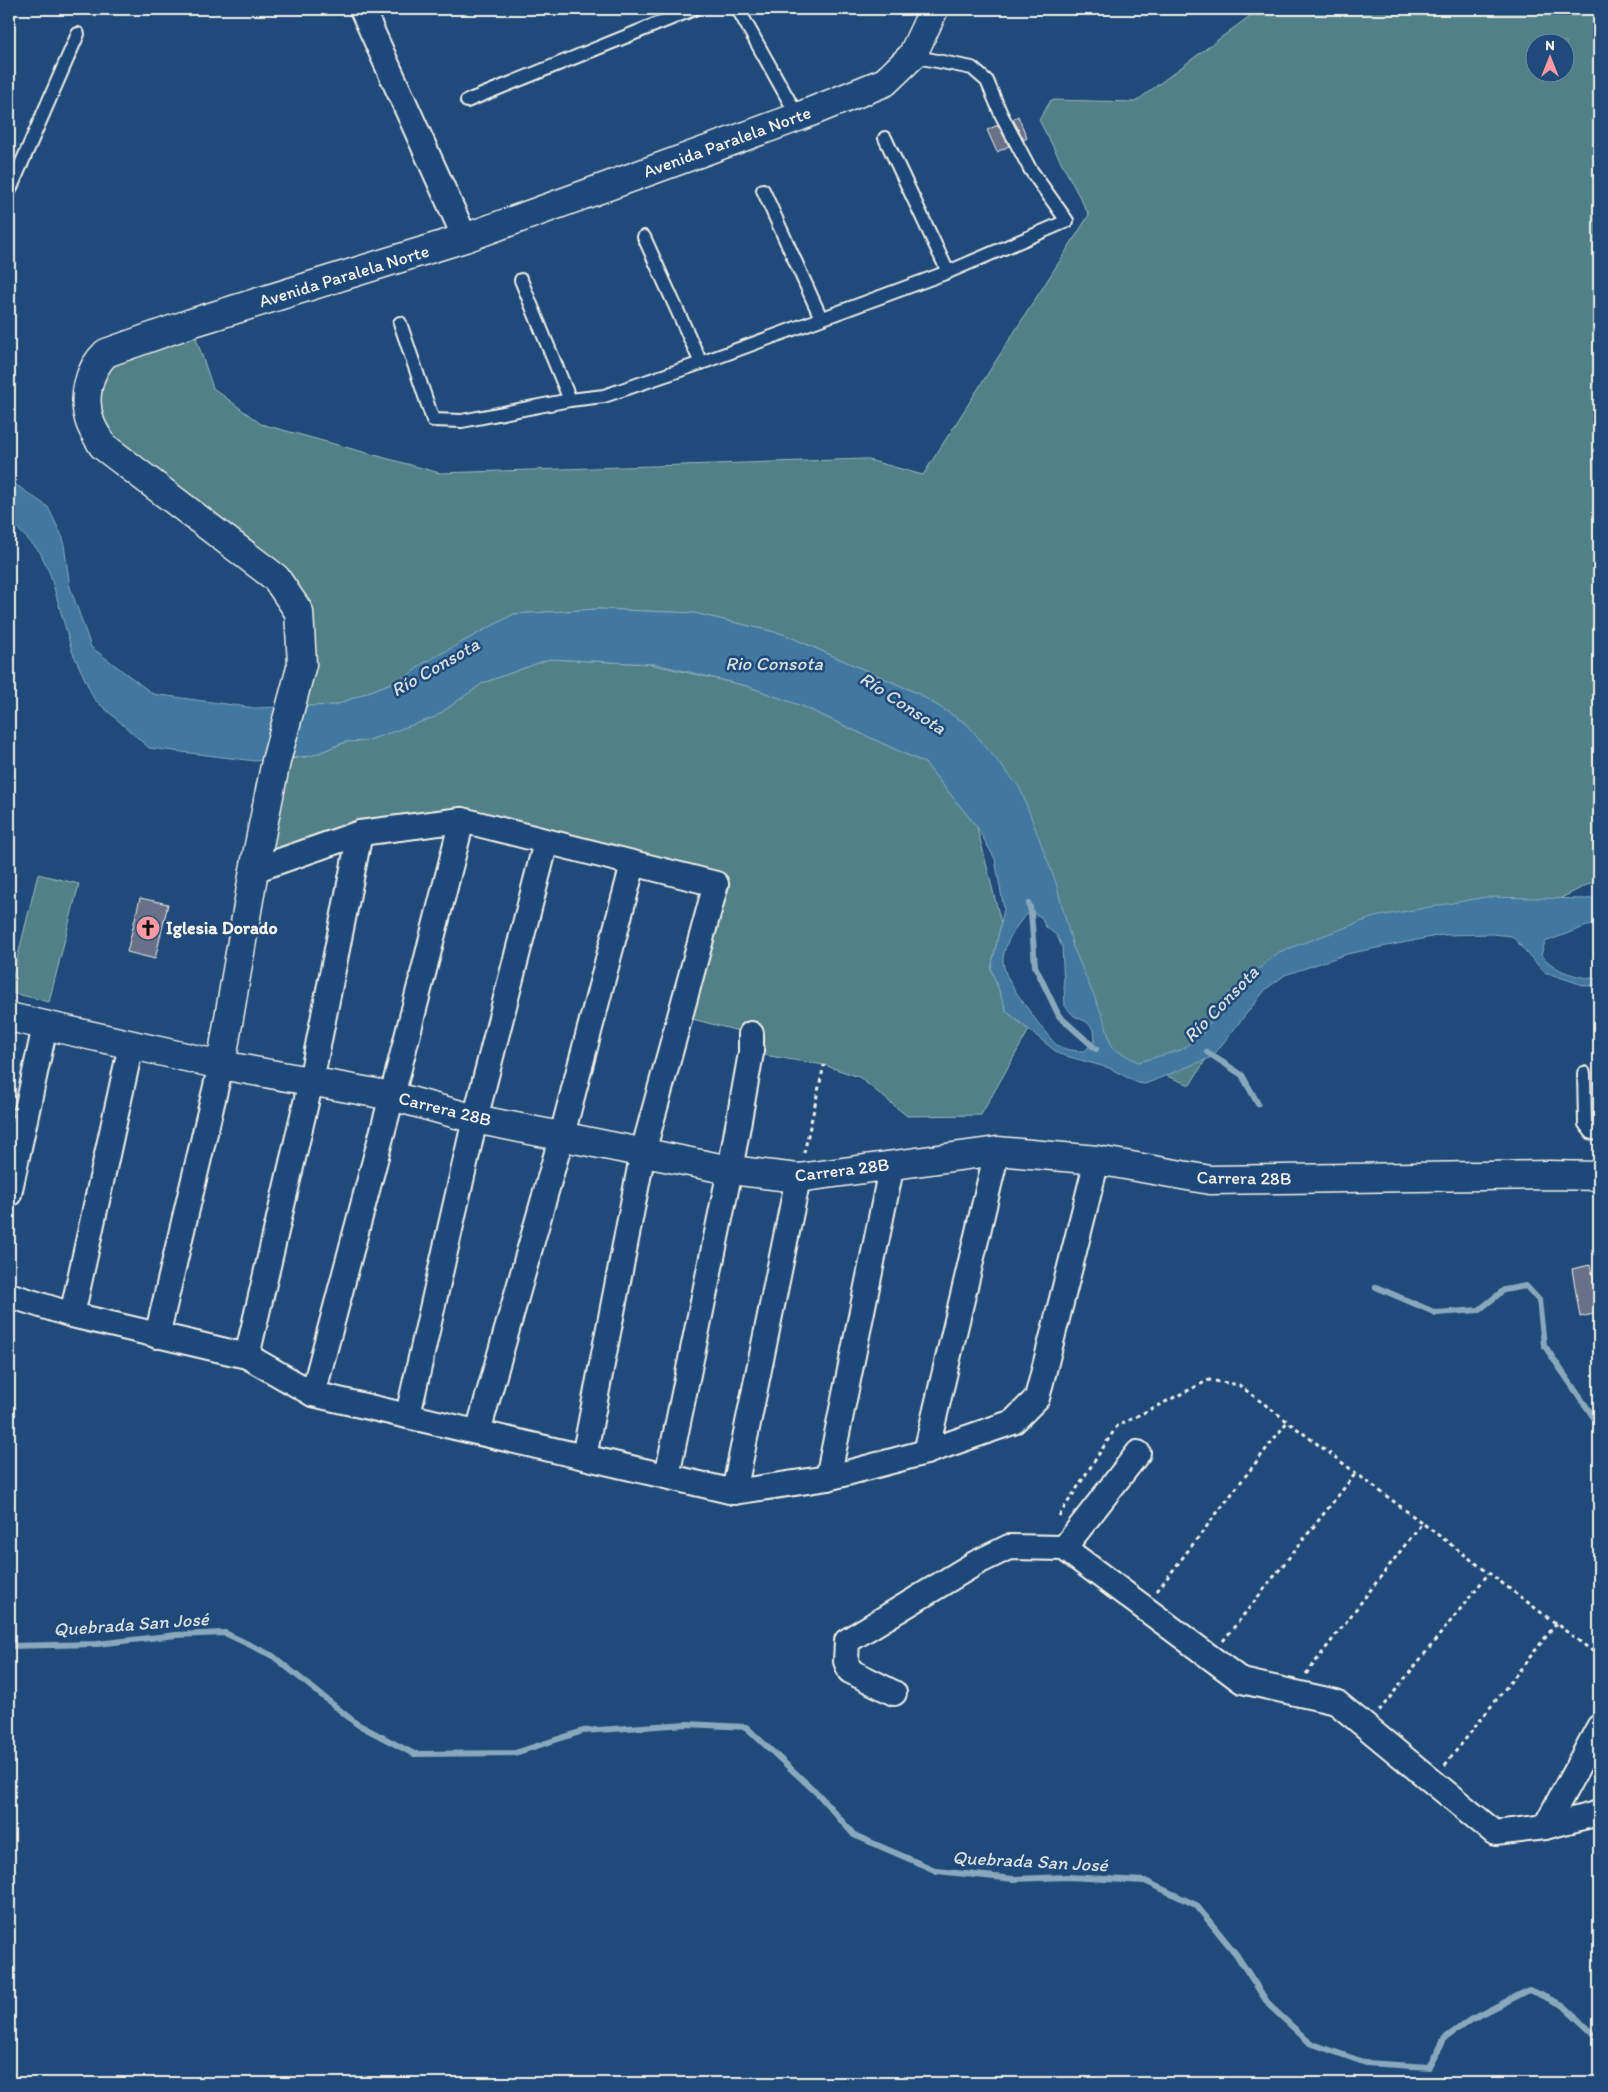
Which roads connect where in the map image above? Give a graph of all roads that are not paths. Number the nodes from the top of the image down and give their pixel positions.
1 (362, 9) edge
2 (694, 9) edge
3 (738, 9) edge
4 (934, 9) edge
5 (78, 34) dead end
6 (912, 56) junction
7 (468, 101) dead end
8 (798, 117) junction
9 (885, 138) dead end
10 (762, 190) dead end
11 (9, 192) edge
12 (644, 237) dead end
13 (465, 238) junction
14 (948, 272) junction
15 (521, 280) dead end
16 (821, 318) junction
17 (400, 324) dead end
18 (700, 363) junction
19 (570, 400) junction
20 (462, 820) junction
21 (360, 833) junction
22 (546, 842) junction
23 (633, 864) junction
24 (254, 870) junction
25 (9, 1017) edge
26 (45, 1026) junction
27 (751, 1034) dead end
28 (131, 1045) junction
29 (221, 1065) junction
30 (1584, 1072) dead end
31 (311, 1081) junction
32 (392, 1096) junction
33 (475, 1119) junction
34 (1599, 1134) edge
35 (562, 1135) junction
36 (997, 1151) junction
37 (643, 1152) junction
38 (1097, 1160) junction
39 (892, 1164) junction
40 (730, 1170) junction
41 (1599, 1176) edge
42 (798, 1178) junction
43 (9, 1194) edge
44 (9, 1295) edge
45 (72, 1315) junction
46 (157, 1336) junction
47 (248, 1356) junction
48 (313, 1394) junction
49 (408, 1415) junction
50 (478, 1432) junction
51 (926, 1452) junction
52 (1138, 1453) dead end
53 (584, 1457) junction
54 (667, 1476) junction
55 (828, 1478) junction
56 (734, 1492) junction
57 (1064, 1548) junction
58 (894, 1692) dead end
59 (1599, 1727) edge
60 (1599, 1813) edge
61 (1545, 1827) junction

1 - 13 street
2 - 7 lane
3 - 8 lane
4 - 6 street, Avenida Paralela Norte
5 - 11 lane
6 - 8 street, Avenida Paralela Norte
6 - 14 lane
8 - 13 street, Avenida Paralela Norte
9 - 14 lane
10 - 16 lane
12 - 18 lane
13 - 24 street, Avenida Paralela Norte
14 - 16 lane
15 - 19 lane
16 - 18 lane
17 - 19 lane
18 - 19 lane
20 - 21 street
20 - 22 street
20 - 32 street
21 - 24 street
21 - 31 street
22 - 23 street
22 - 33 street
23 - 35 street
23 - 37 street
24 - 29 street, Avenida Paralela Norte
25 - 26 street, Carrera 28B
26 - 28 street, Carrera 28B
26 - 43 street
27 - 40 street
28 - 29 street, Carrera 28B
28 - 45 street
29 - 31 street, Carrera 28B
29 - 46 street
30 - 34 lane
31 - 32 street, Carrera 28B
31 - 47 street
32 - 33 street, Carrera 28B
32 - 48 street
33 - 35 street, Carrera 28B
33 - 49 street
35 - 37 street, Carrera 28B
35 - 50 street
36 - 38 street, Carrera 28B
36 - 39 street, Carrera 28B
36 - 51 street
37 - 40 street, Carrera 28B
37 - 53 street
38 - 41 street, Carrera 28B
38 - 51 street
39 - 42 street, Carrera 28B
39 - 55 street
40 - 42 street, Carrera 28B
40 - 54 street
42 - 56 street
44 - 45 street
45 - 46 street
46 - 47 street
47 - 48 street
48 - 49 street
49 - 50 street
50 - 53 street
51 - 55 street
52 - 57 street
53 - 54 street
54 - 56 street
55 - 56 street
57 - 58 street
57 - 61 street
59 - 61 street
60 - 61 street

